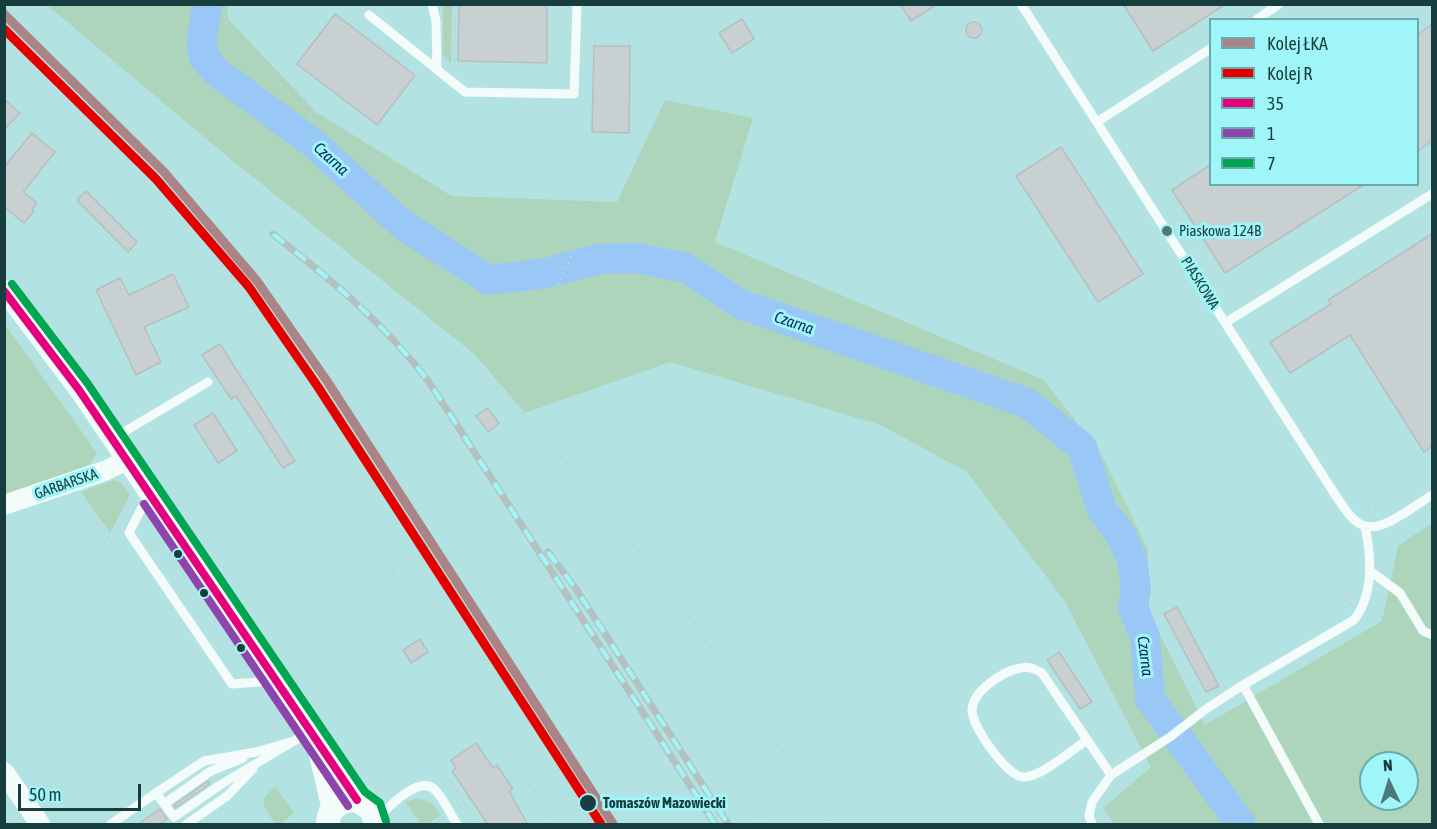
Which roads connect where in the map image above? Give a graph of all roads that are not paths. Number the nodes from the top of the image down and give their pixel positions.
1 (432, 4) edge
2 (578, 4) edge
3 (1021, 4) edge
4 (1279, 4) edge
5 (369, 15) dead end
6 (1259, 18) edge
7 (1209, 50) edge
8 (436, 70) junction
9 (1097, 122) junction
10 (1432, 194) edge
11 (4, 290) edge
12 (1225, 323) junction
13 (208, 382) dead end
14 (112, 439) junction
15 (126, 460) junction
16 (1432, 495) edge
17 (153, 498) junction
18 (4, 505) edge
19 (1365, 526) junction
20 (1370, 571) junction
21 (1432, 635) edge
22 (273, 674) junction
23 (1243, 685) junction
24 (306, 737) junction
25 (1087, 740) junction
26 (254, 748) junction
27 (261, 761) junction
28 (4, 772) edge
29 (1111, 775) junction
30 (156, 793) junction
31 (357, 800) junction
32 (164, 804) junction
33 (323, 816) edge
34 (176, 821) edge
35 (376, 822) edge
36 (40, 825) edge
37 (111, 825) edge
38 (187, 825) edge
39 (457, 825) edge
40 (1092, 825) edge
41 (1319, 825) edge

1 - 8 lane
2 - 8 lane
3 - 9 lane, PIASKOWA
4 - 6 lane
5 - 8 lane
7 - 9 lane
9 - 12 lane, PIASKOWA
10 - 12 lane
11 - 14 street
12 - 19 lane, PIASKOWA
13 - 14 lane
14 - 15 street
15 - 17 street
15 - 18 street, GARBARSKA
16 - 19 lane
17 - 22 street
17 - 22 lane
19 - 20 lane
20 - 21 lane
20 - 23 lane
22 - 24 street
23 - 29 lane
23 - 41 lane
24 - 26 lane
24 - 27 lane
24 - 31 street
24 - 33 street
25 - 25 lane
25 - 29 lane
26 - 30 lane
26 - 32 lane
27 - 34 lane
27 - 38 lane
28 - 36 street
29 - 40 lane
30 - 32 lane
30 - 37 lane
31 - 33 street
31 - 35 street
32 - 34 lane
35 - 39 lane

